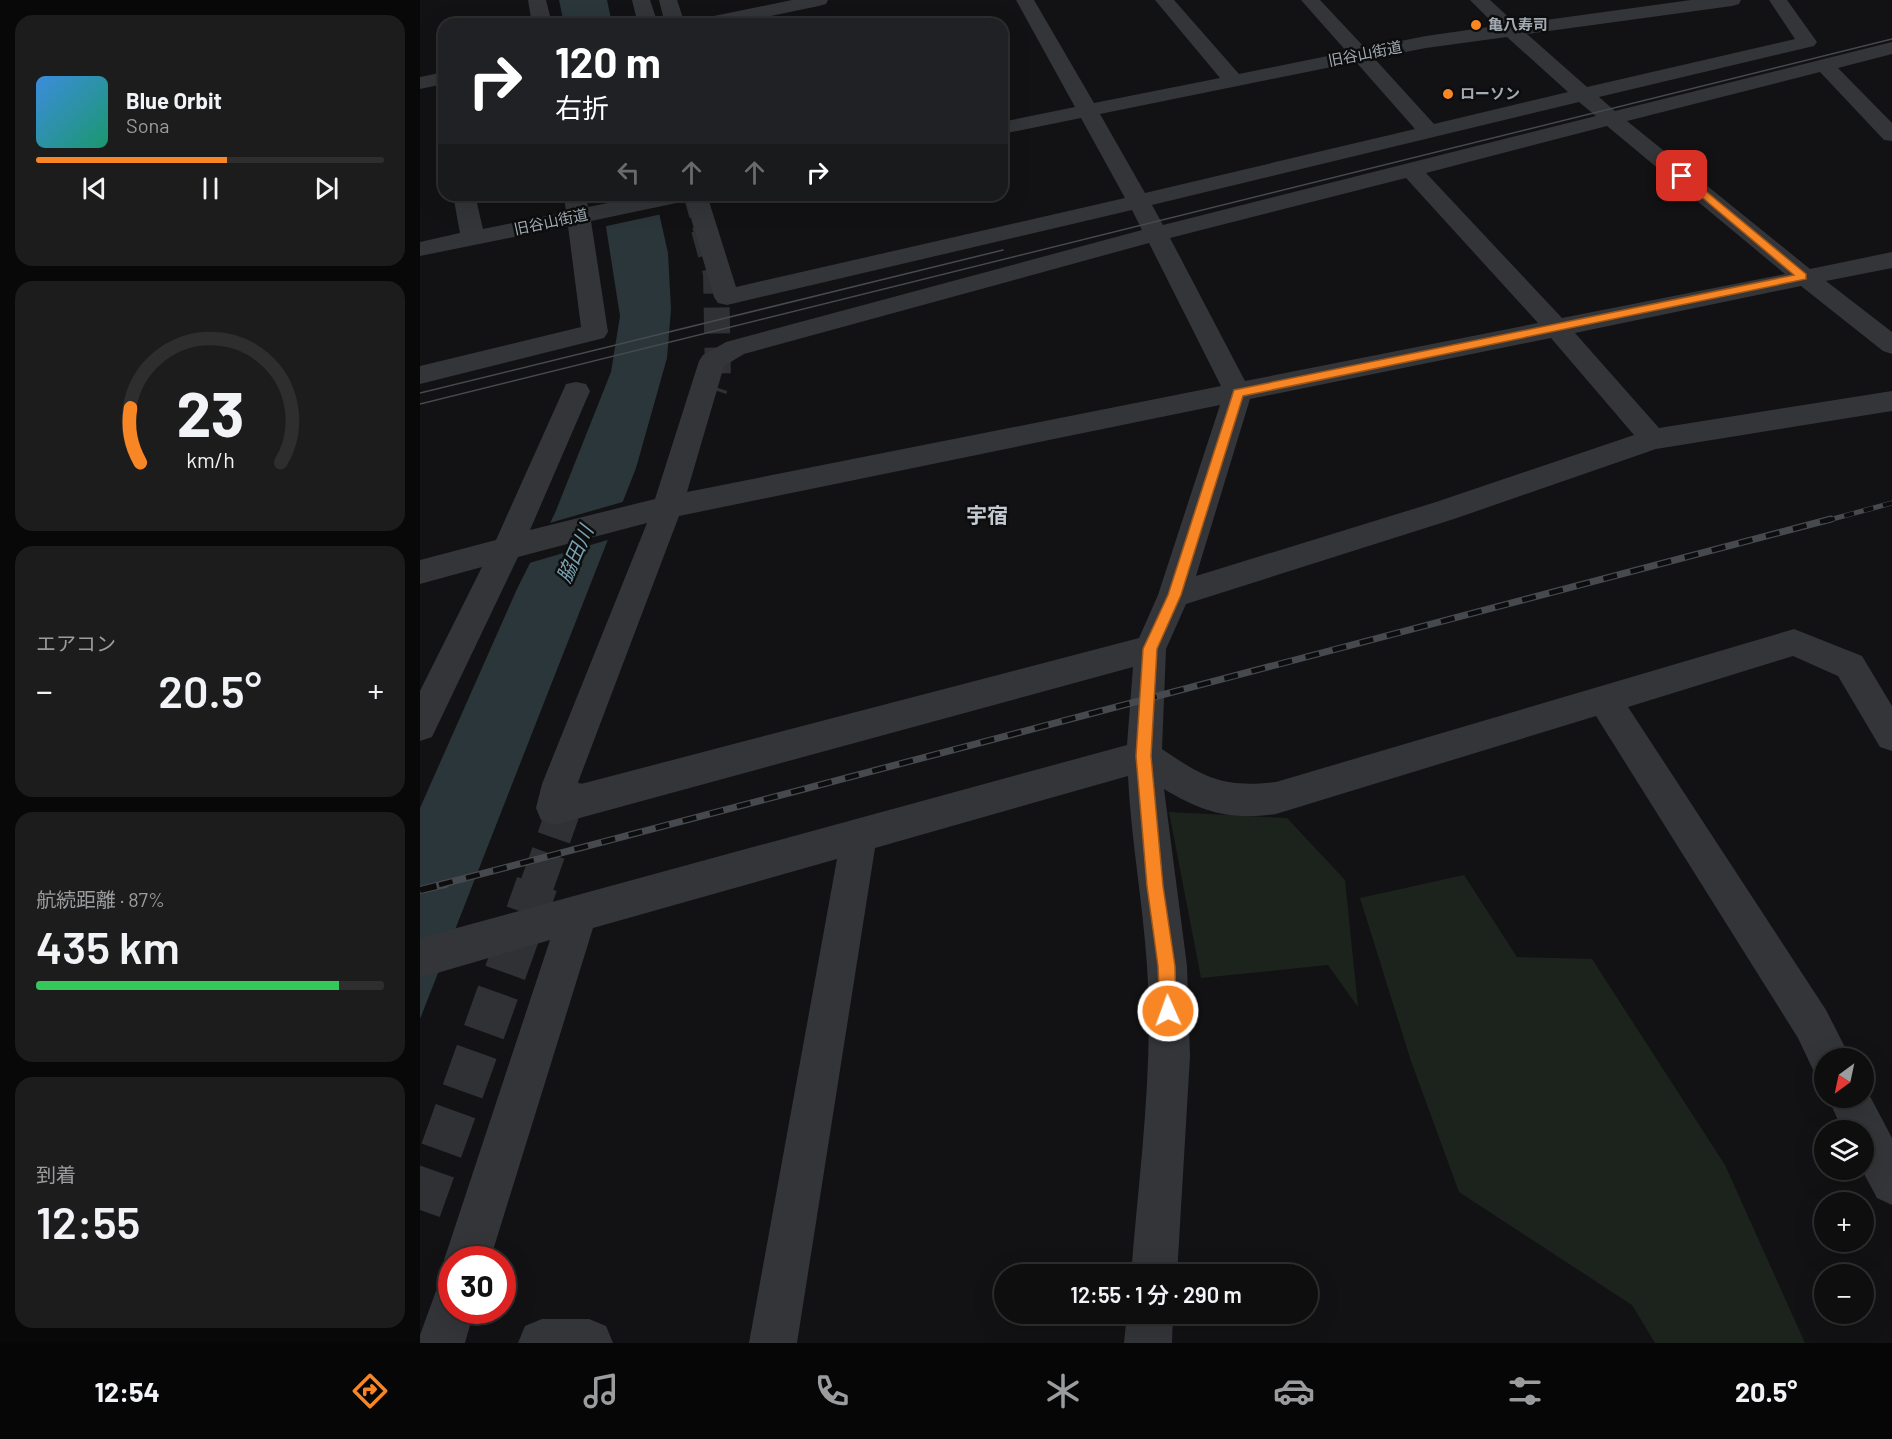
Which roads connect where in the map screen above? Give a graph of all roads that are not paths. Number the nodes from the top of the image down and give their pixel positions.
1 (537, 0) edge
2 (641, 0) edge
3 (668, 0) edge
4 (1025, 0) edge
5 (1164, 0) edge
6 (1310, 0) edge
7 (1479, 0) edge
8 (1601, 0) edge
9 (1732, 0) edge
10 (1779, 0) edge
11 (808, 1) edge
12 (1618, 16) junction
13 (541, 18) edge
14 (646, 18) edge
15 (673, 18) edge
16 (731, 18) edge
17 (810, 18) edge
18 (1510, 30) junction
19 (1892, 48) edge
20 (1359, 54) junction
21 (1825, 66) junction
22 (1234, 81) junction
23 (438, 82) edge
24 (420, 83) edge
25 (1585, 94) junction
26 (1892, 109) edge
27 (1087, 110) junction
28 (1870, 113) junction
29 (1613, 119) junction
30 (1008, 127) edge
31 (1431, 133) junction
32 (1892, 135) edge
33 (1412, 171) junction
34 (465, 201) edge
35 (641, 201) edge
36 (698, 201) tunnel mouth
37 (1138, 202) junction
38 (584, 208) edge
39 (1156, 234) junction
40 (473, 238) junction
41 (420, 249) edge
42 (1892, 260) edge
43 (1802, 276) junction
44 (1557, 328) junction
45 (1892, 345) edge
46 (420, 375) edge
47 (576, 391) dead end
48 (1238, 393) junction
49 (1892, 401) edge
50 (1653, 439) junction
51 (667, 509) junction
52 (507, 548) junction
53 (420, 572) edge
54 (1174, 595) junction
55 (1150, 649) junction
56 (1878, 686) edge
57 (1604, 699) junction
58 (420, 726) edge
59 (1892, 736) edge
60 (1144, 756) junction
61 (859, 836) junction
62 (578, 915) junction
63 (420, 958) edge
64 (1824, 1048) edge
65 (1854, 1108) edge
66 (1892, 1183) edge
67 (472, 1246) edge
68 (1155, 1264) edge
69 (447, 1324) edge
70 (1149, 1324) edge
71 (441, 1343) edge
72 (542, 1343) edge
73 (590, 1343) edge
74 (773, 1343) edge
75 (1148, 1343) edge

1 - 13 street
2 - 14 street
3 - 15 street
4 - 27 street
5 - 22 street
6 - 20 street
7 - 18 street
8 - 12 street
9 - 12 street, 旧谷山街道
10 - 25 street
11 - 16 street
11 - 17 street
12 - 18 street, 旧谷山街道
18 - 20 street, 旧谷山街道
18 - 25 street
19 - 21 street
20 - 22 street, 旧谷山街道
20 - 31 street
21 - 28 street
21 - 29 street
22 - 27 street, 旧谷山街道
23 - 24 street
25 - 29 street
25 - 31 street
26 - 28 street
27 - 30 street, 旧谷山街道
27 - 37 street
28 - 32 street
29 - 33 street
29 - 43 street
31 - 37 street
33 - 39 street
33 - 44 street
34 - 40 street
35 - 38 street, 旧谷山街道
36 - 37 street
37 - 39 street
38 - 40 street, 旧谷山街道
38 - 46 street
39 - 48 street
39 - 51 street
40 - 41 street, 旧谷山街道
42 - 43 street
43 - 44 street
43 - 45 street
44 - 48 street
44 - 50 street
47 - 52 street
48 - 51 street
48 - 54 street
49 - 50 street
50 - 54 street
51 - 52 street
51 - 55 street
52 - 53 street
52 - 58 street
54 - 55 street
55 - 60 street
56 - 57 street
56 - 59 street
57 - 60 street
57 - 64 street
60 - 61 street
60 - 68 street
61 - 62 street
61 - 74 street
62 - 63 street
62 - 67 street
65 - 66 street
69 - 71 street
70 - 75 street
72 - 73 street

